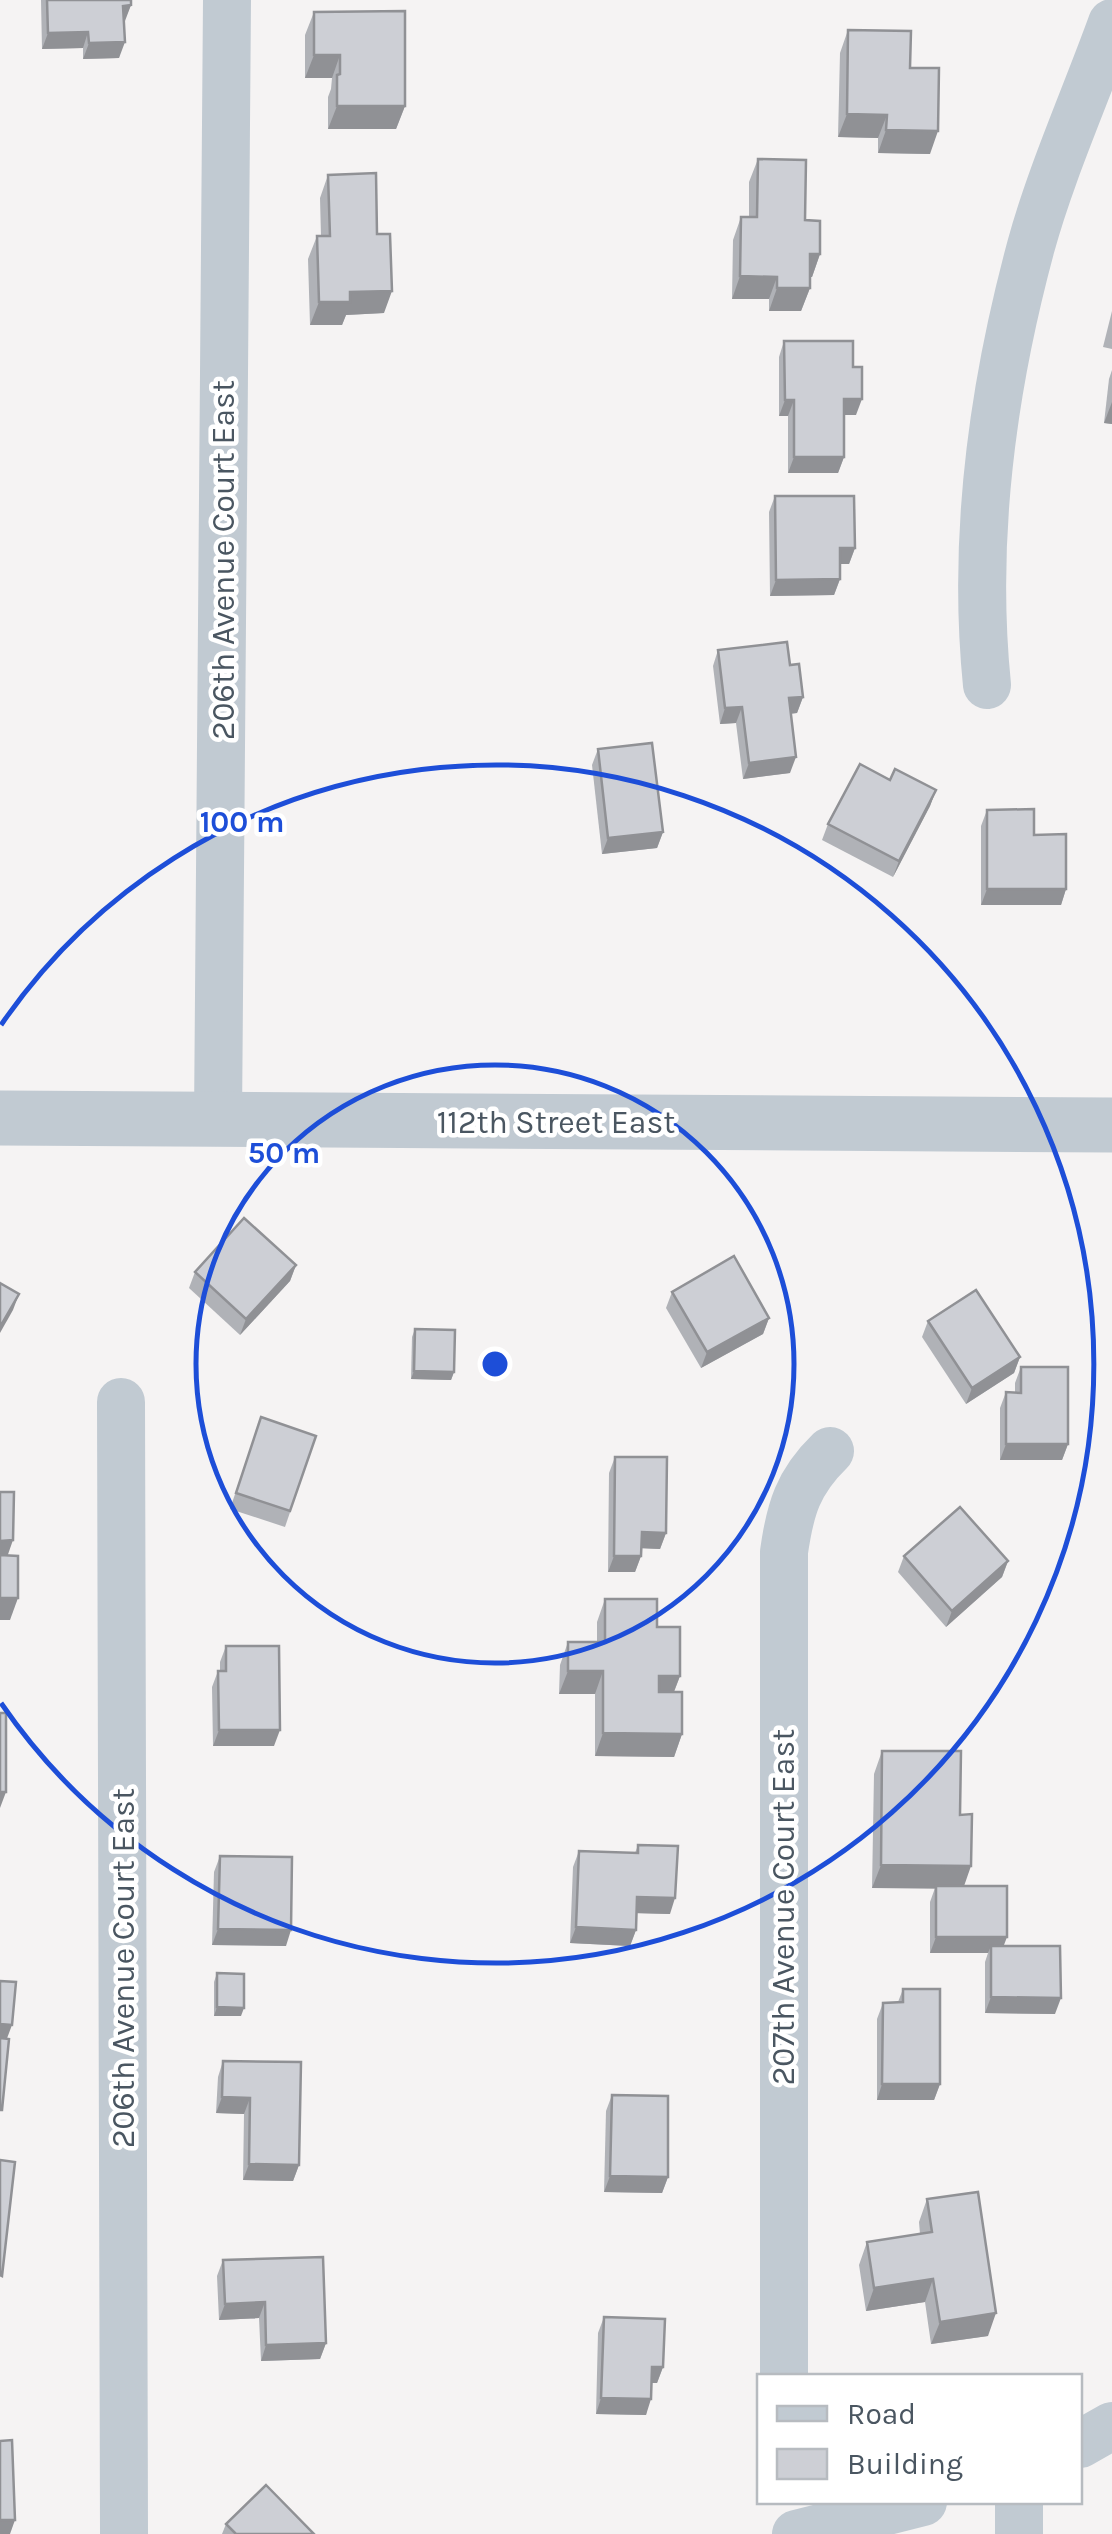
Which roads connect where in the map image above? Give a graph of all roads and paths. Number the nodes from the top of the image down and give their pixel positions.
1 (227, 0) edge
2 (1112, 23) edge
3 (987, 685) dead end
4 (0, 1118) edge
5 (218, 1120) junction
6 (1112, 1126) edge
7 (121, 1402) dead end
8 (830, 1451) dead end
9 (784, 2374) edge
10 (1112, 2426) edge
11 (1082, 2443) edge
12 (784, 2504) edge
13 (914, 2504) edge
14 (1019, 2504) edge
15 (124, 2534) edge
16 (785, 2534) edge
17 (796, 2534) edge
18 (1019, 2534) edge

1 - 5 street, 206th Avenue Court East
2 - 3 street
4 - 5 street, 112th Street East
5 - 6 street, 112th Street East
7 - 15 street, 206th Avenue Court East
8 - 9 street, 207th Avenue Court East
10 - 11 street
12 - 16 street
13 - 17 street
14 - 18 street

